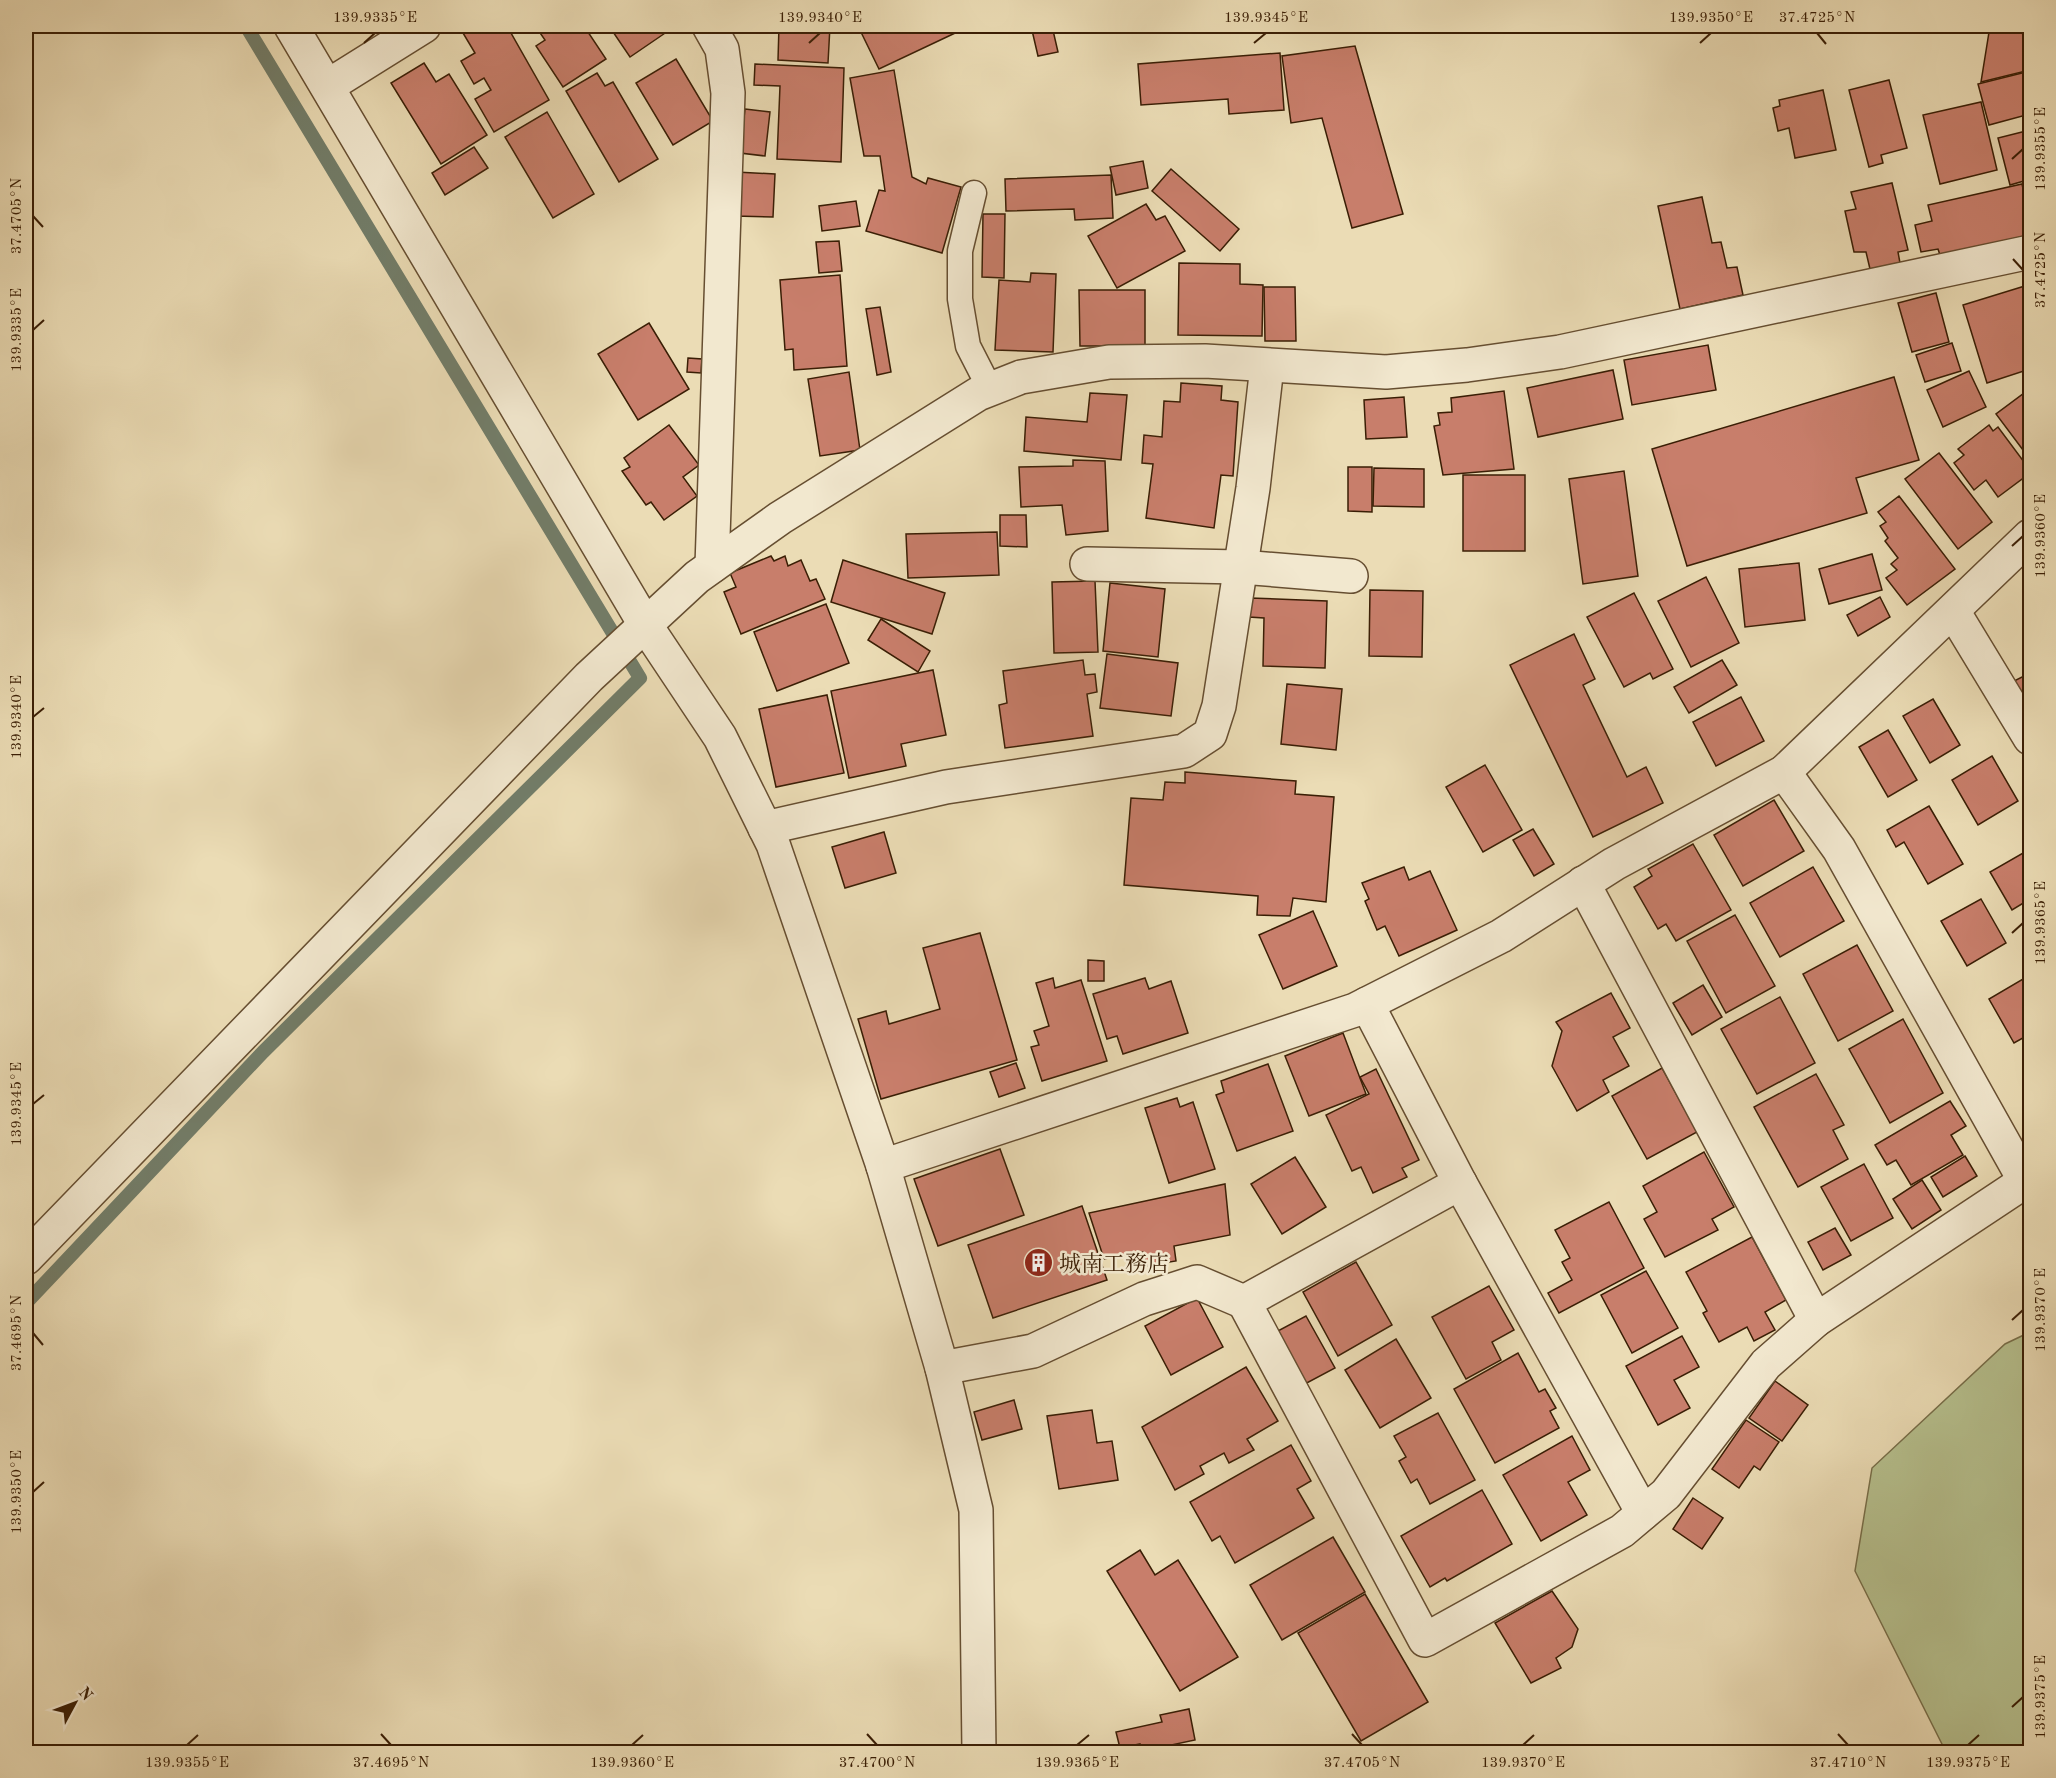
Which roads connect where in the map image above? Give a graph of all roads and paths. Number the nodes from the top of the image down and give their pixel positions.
1 (291, 26) edge
2 (424, 26) edge
3 (709, 26) edge
4 (328, 86) junction
5 (974, 193) dead end
6 (2031, 252) edge
7 (1267, 366) junction
8 (990, 389) junction
9 (2031, 537) edge
10 (1087, 564) dead end
11 (712, 566) junction
12 (1241, 567) junction
13 (1351, 576) dead end
14 (1953, 611) junction
15 (646, 626) junction
16 (2031, 738) edge
17 (1784, 772) junction
18 (765, 828) junction
19 (1583, 883) junction
20 (1367, 1004) junction
21 (883, 1166) junction
22 (2028, 1180) edge
23 (1460, 1184) junction
24 (26, 1258) edge
25 (1244, 1302) junction
26 (1816, 1320) junction
27 (942, 1368) junction
28 (1643, 1513) junction
29 (980, 1752) edge

1 - 4 street
2 - 4 street
3 - 11 street
4 - 15 street
5 - 8 lane
6 - 7 street
7 - 8 street
7 - 12 street
8 - 11 street
9 - 14 street
10 - 12 street
11 - 15 street
12 - 13 street
12 - 18 street
14 - 16 street
14 - 17 street
15 - 18 street
15 - 24 street
17 - 19 street
17 - 22 street
18 - 21 street
19 - 20 street
19 - 26 street
20 - 21 street
20 - 23 street
21 - 27 street
22 - 26 street
23 - 25 street
23 - 28 street
25 - 27 street
25 - 28 street
26 - 28 street
27 - 29 street

